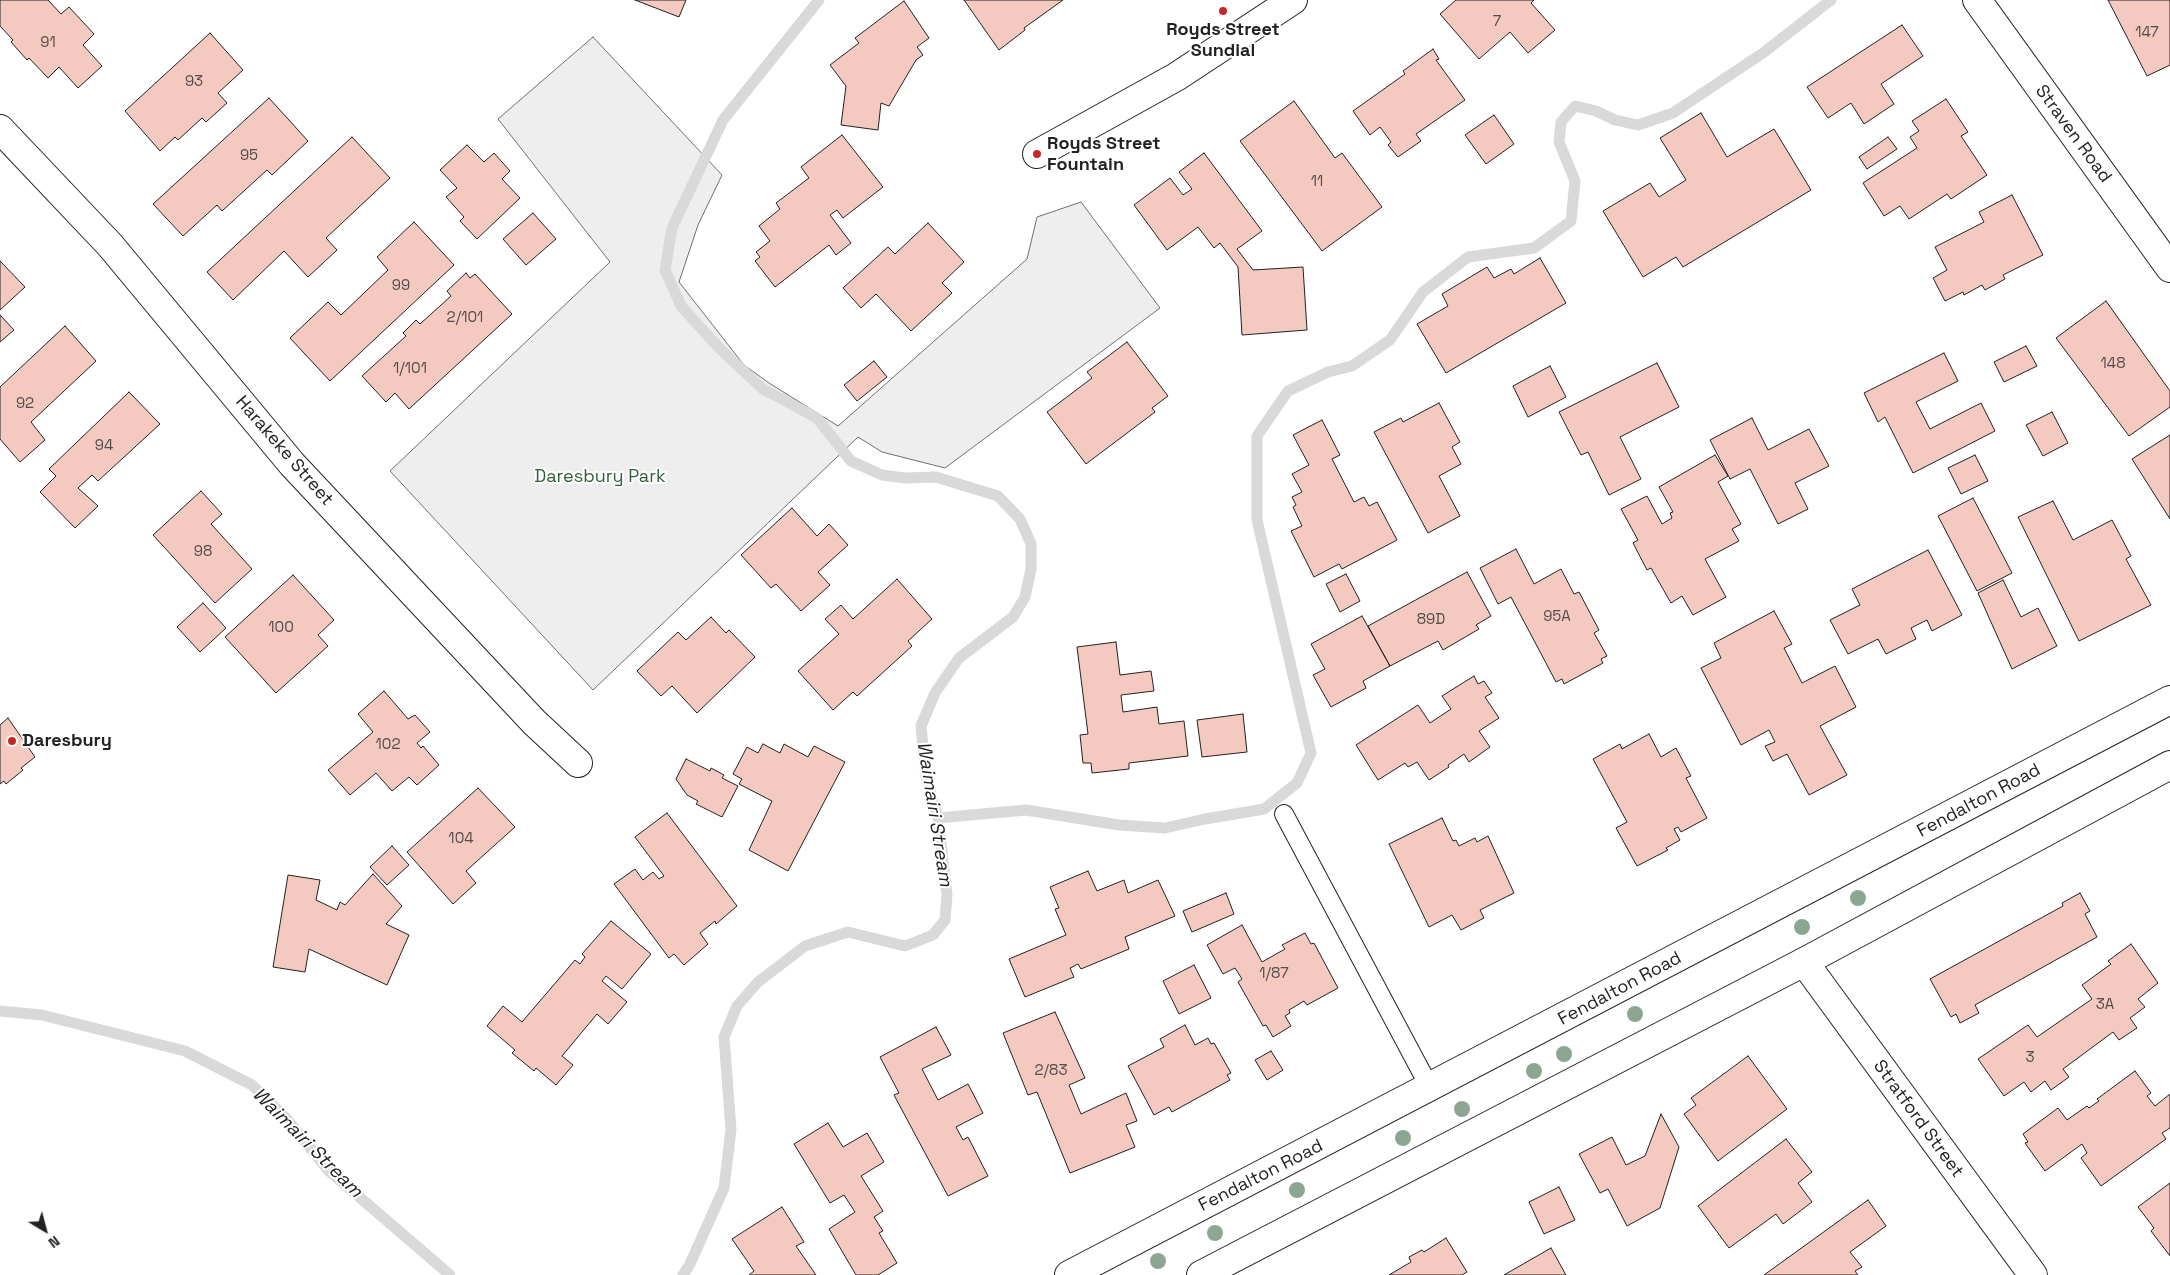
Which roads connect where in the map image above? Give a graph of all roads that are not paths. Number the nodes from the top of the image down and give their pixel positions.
1 (1293, 0) edge
2 (1977, 0) edge
3 (0, 128) edge
4 (1037, 154) dead end
5 (2170, 268) edge
6 (2170, 700) edge
7 (578, 763) dead end
8 (2170, 765) edge
9 (1284, 814) dead end
10 (1804, 962) junction
11 (1430, 1088) junction
12 (1070, 1275) edge
13 (1202, 1275) edge
14 (2033, 1275) edge

1 - 4 main road
2 - 5 main road, Straven Road
3 - 7 main road, Harakeke Street
6 - 11 main road, Fendalton Road
8 - 10 main road
9 - 11 lane
10 - 13 main road
10 - 14 main road, Stratford Street
11 - 12 main road, Fendalton Road

